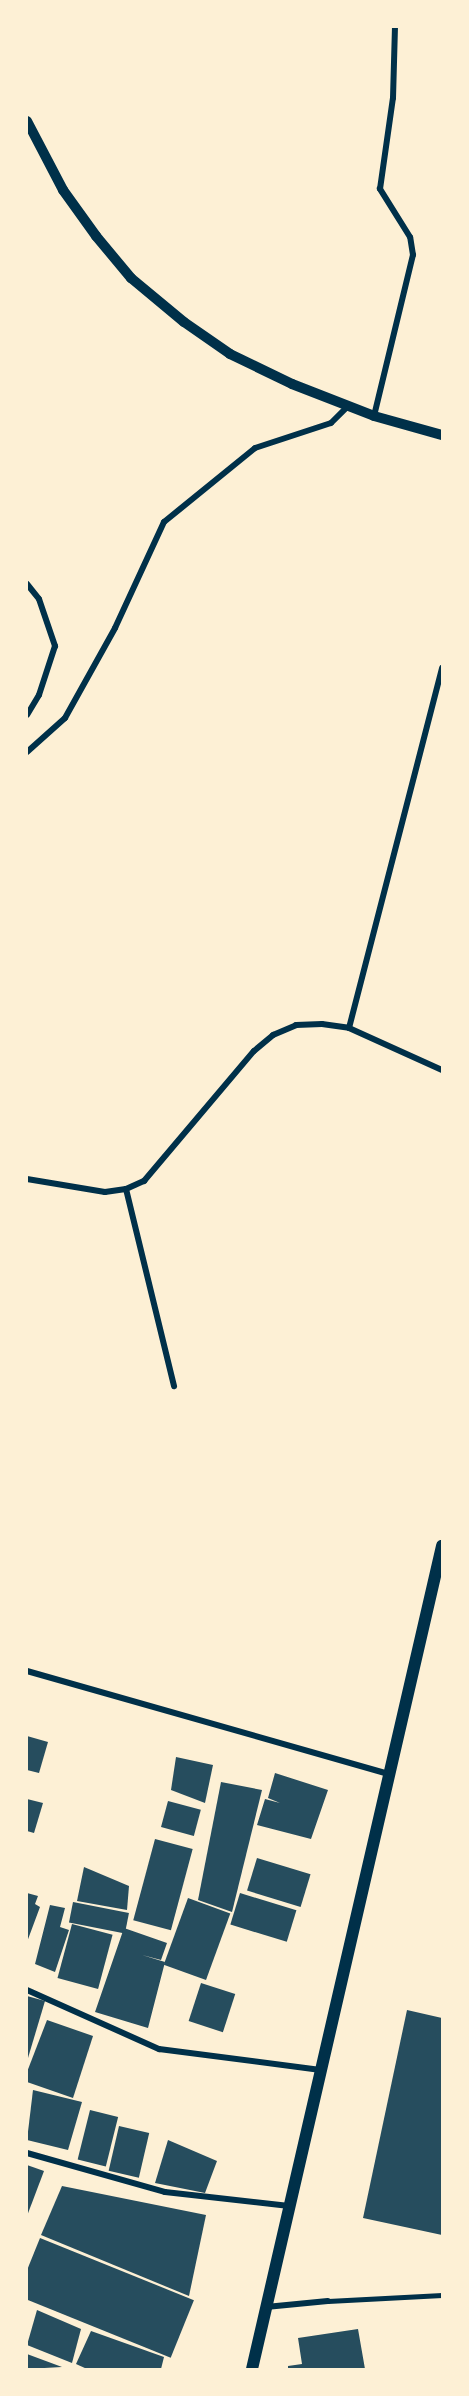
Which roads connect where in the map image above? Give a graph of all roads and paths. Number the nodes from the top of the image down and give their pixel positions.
1 (395, 27) edge
2 (27, 121) edge
3 (348, 406) junction
4 (374, 416) junction
5 (442, 435) edge
6 (27, 584) edge
7 (442, 668) edge
8 (27, 715) edge
9 (27, 752) edge
10 (349, 1028) junction
11 (442, 1070) edge
12 (27, 1179) edge
13 (126, 1189) junction
14 (174, 1386) dead end
15 (442, 1546) edge
16 (27, 1671) edge
17 (389, 1774) junction
18 (27, 1990) edge
19 (321, 2070) junction
20 (27, 2153) edge
21 (289, 2206) junction
22 (442, 2295) edge
23 (328, 2301) joint
24 (266, 2307) junction
25 (252, 2369) edge

1 - 4 street
2 - 3 street
3 - 4 street
3 - 9 street
4 - 5 street
6 - 8 street
7 - 10 street
10 - 11 street
10 - 13 street
12 - 13 street
13 - 14 street
15 - 17 main road
16 - 17 street
17 - 19 main road
18 - 19 street
19 - 21 main road
20 - 21 street
21 - 24 main road
22 - 23 lane
23 - 24 street
24 - 25 main road

